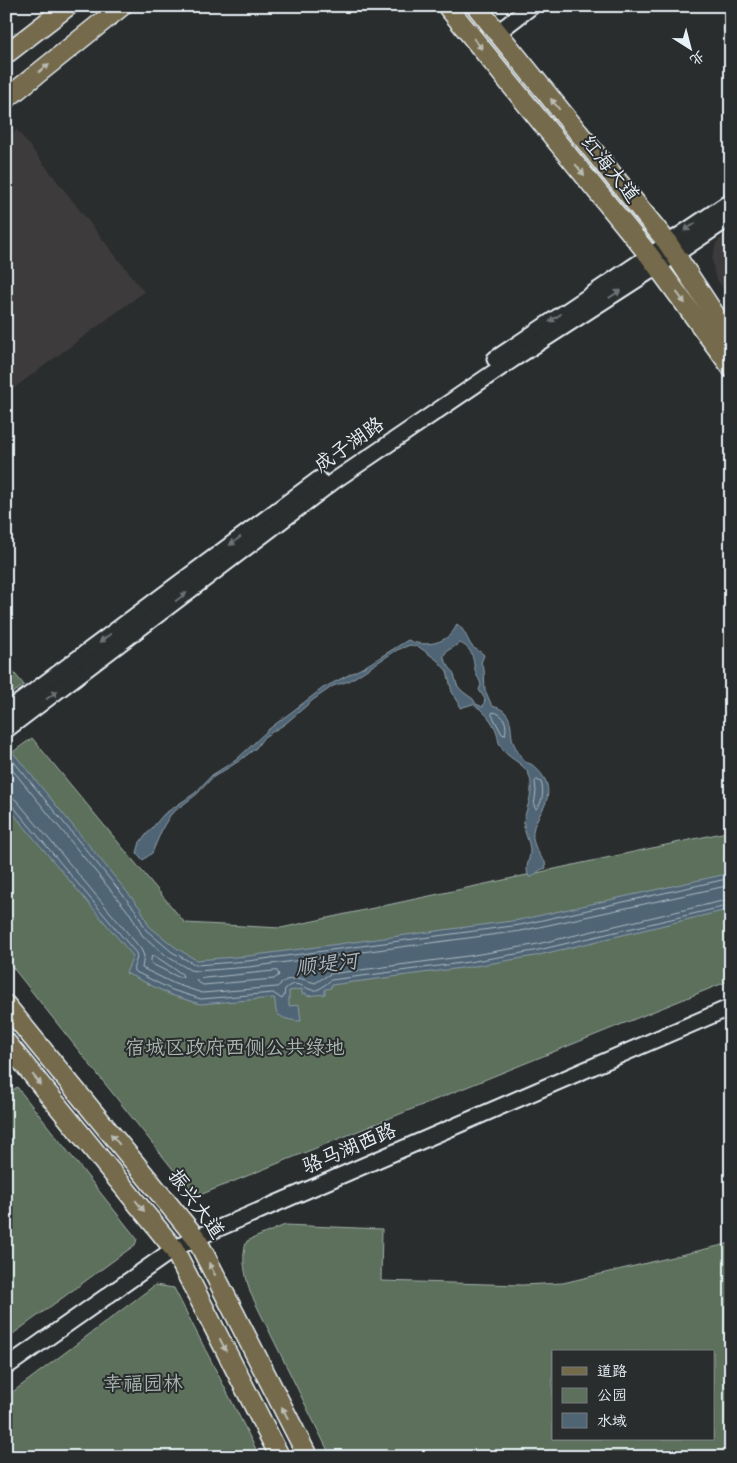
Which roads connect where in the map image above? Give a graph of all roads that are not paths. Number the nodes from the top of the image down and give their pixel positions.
1 (68, 6) edge
2 (122, 6) edge
3 (447, 6) edge
4 (476, 6) edge
5 (532, 6) edge
6 (497, 33) junction
7 (6, 54) edge
8 (6, 99) edge
9 (731, 201) edge
10 (731, 217) edge
11 (671, 249) junction
12 (653, 261) junction
13 (731, 338) edge
14 (731, 367) edge
15 (8, 722) edge
16 (6, 1005) edge
17 (731, 1007) edge
18 (6, 1042) edge
19 (196, 1238) junction
20 (174, 1248) junction
21 (6, 1367) edge
22 (280, 1457) edge
23 (308, 1457) edge

1 - 7 main road
8 -> 2 main road
3 -> 12 main road, 红海大道
4 - 6 main road, 红海大道
5 - 6 street
11 -> 6 main road, 红海大道
9 -> 11 street, 成子湖路
10 - 11 street, 成子湖路
11 - 12 street, 成子湖路
11 - 13 main road, 红海大道
12 -> 14 main road, 红海大道
12 - 15 street, 成子湖路
19 -> 16 main road, 振兴大道
17 - 19 street, 骆马湖西路
18 -> 20 main road
19 - 20 street, 骆马湖西路
23 -> 19 main road, 振兴大道
20 - 21 street, 骆马湖西路
20 -> 22 main road

